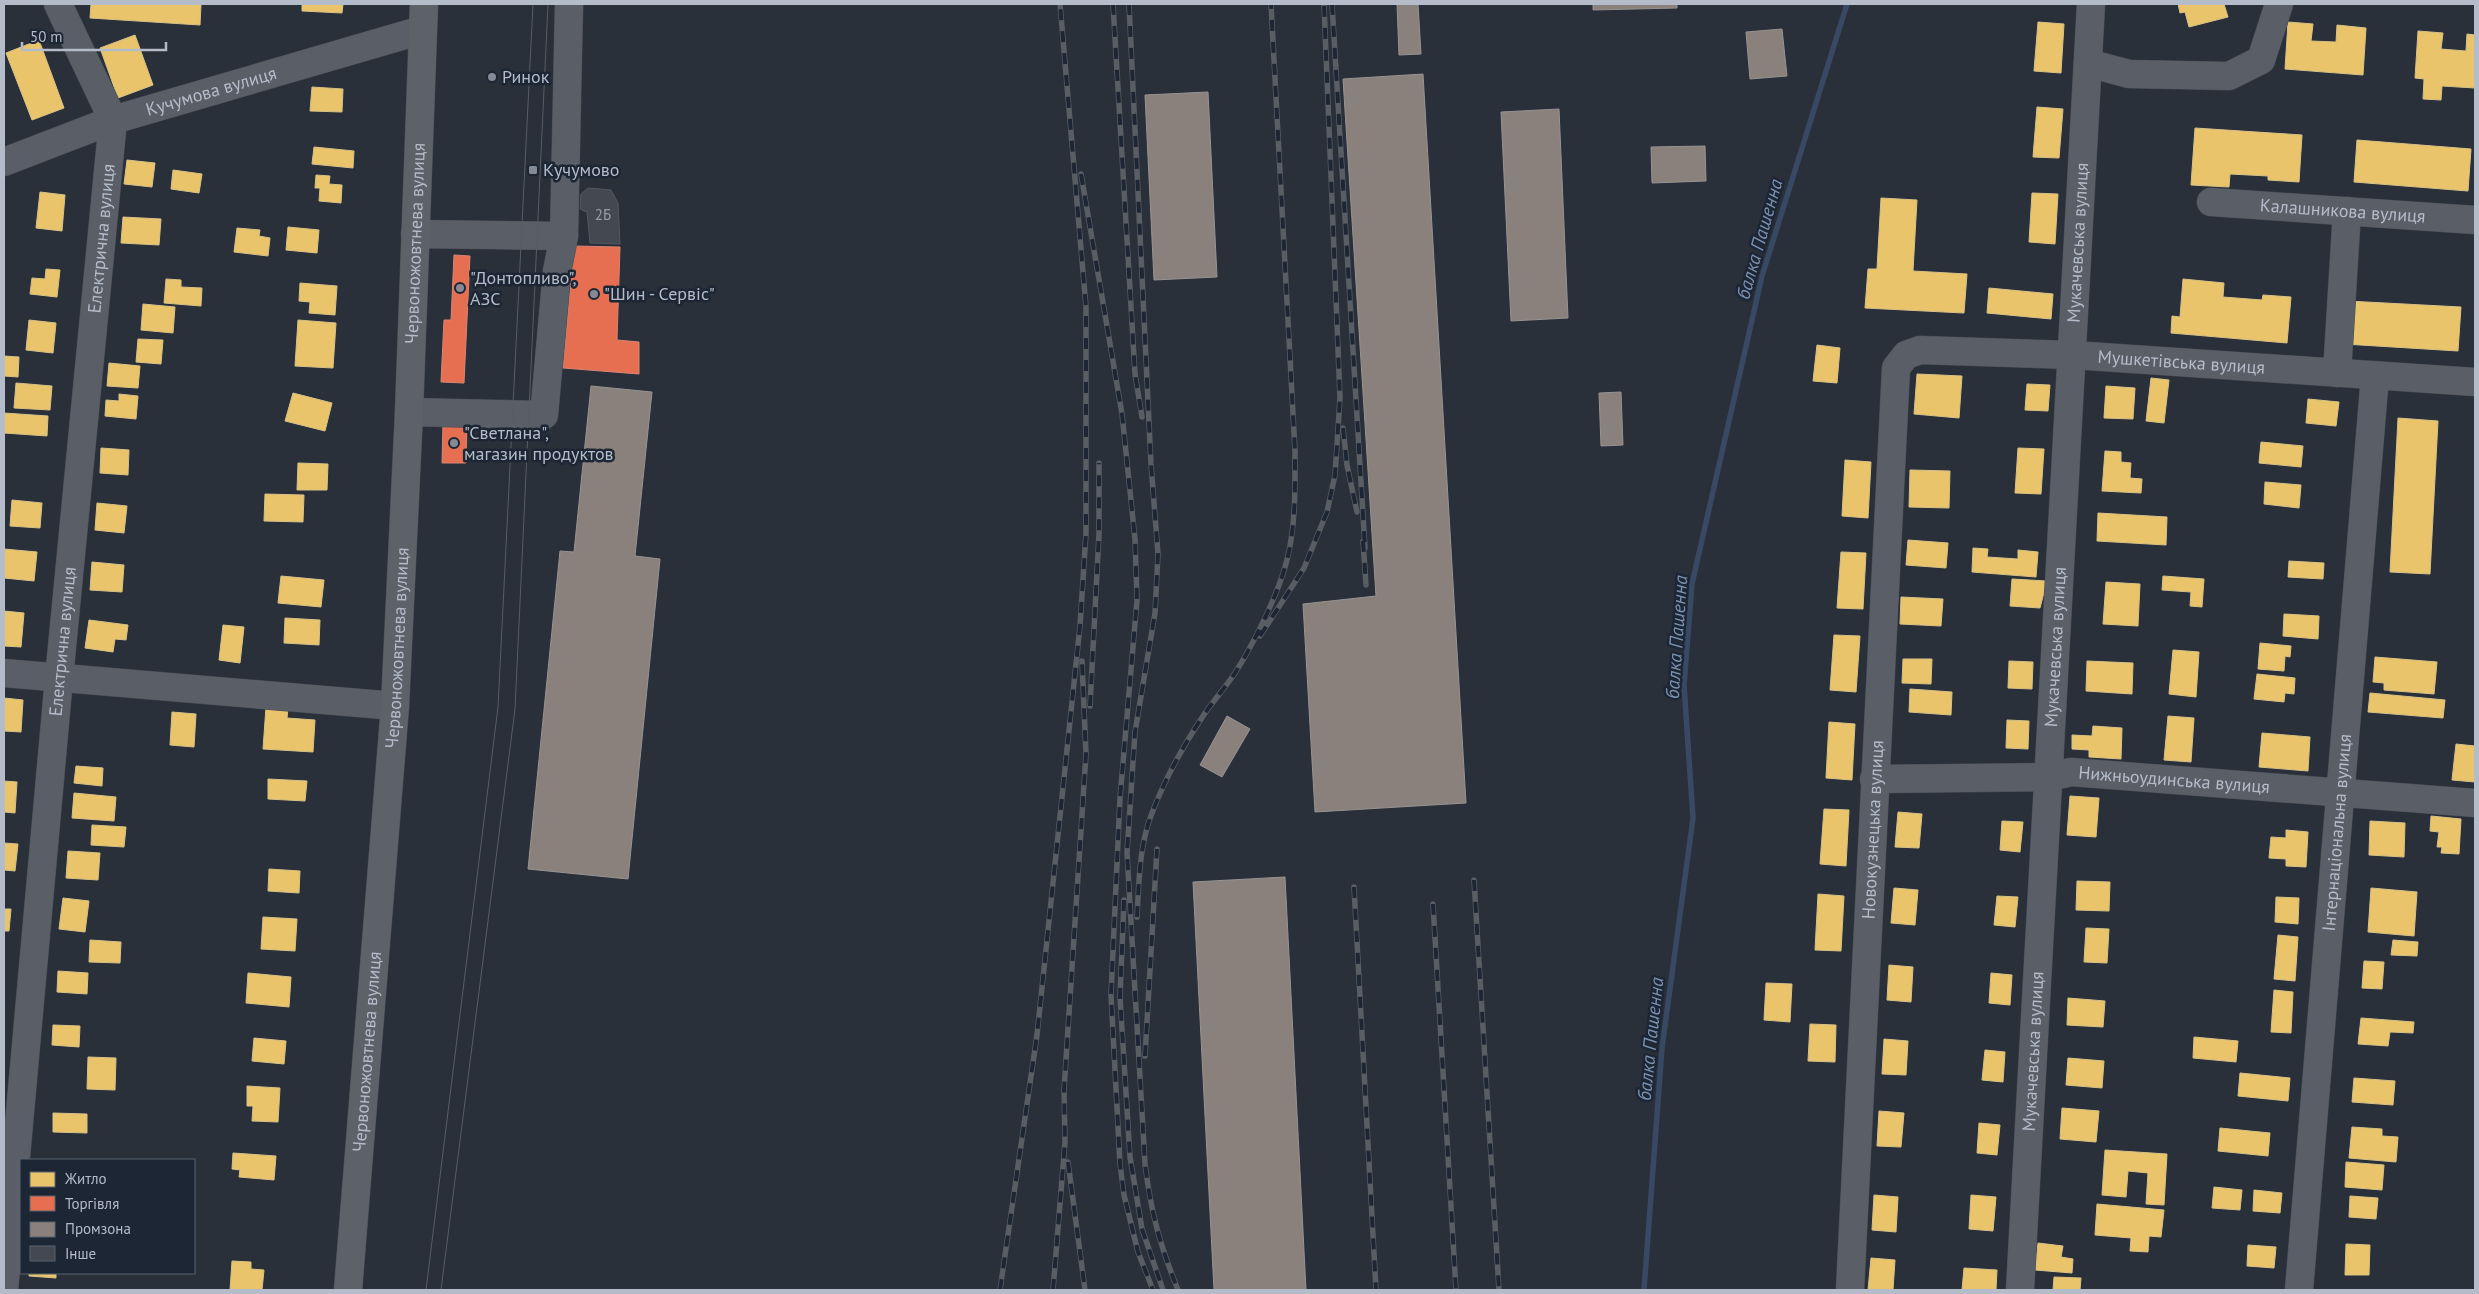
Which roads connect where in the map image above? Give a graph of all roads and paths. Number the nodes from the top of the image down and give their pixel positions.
1 (58, 4) edge
2 (569, 4) edge
3 (2091, 4) edge
4 (2279, 4) edge
5 (423, 17) edge
6 (2088, 63) junction
7 (113, 120) junction
8 (4, 162) edge
9 (2211, 202) dead end
10 (2347, 211) junction
11 (2475, 220) edge
12 (415, 234) junction
13 (564, 236) junction
14 (2073, 356) junction
15 (1896, 368) joint
16 (2336, 373) junction
17 (2375, 376) junction
18 (2475, 382) edge
19 (409, 412) junction
20 (4, 673) edge
21 (58, 678) junction
22 (395, 706) junction
23 (2049, 777) junction
24 (1874, 779) junction
25 (2341, 792) junction
26 (2475, 804) edge
27 (4, 1290) edge
28 (348, 1290) edge
29 (1850, 1290) edge
30 (2020, 1290) edge
31 (2299, 1290) edge

1 - 7 street
2 - 13 street
3 - 6 street, Мукачевська вулиця
4 - 6 street
5 - 7 street, Кучумова вулиця
5 - 12 main road, Червоножовтнева вулиця
6 - 14 street, Мукачевська вулиця
7 - 8 street, Кучумова вулиця
7 - 21 street, Електрична вулиця
9 - 10 street, Калашникова вулиця
10 - 11 street, Калашникова вулиця
10 - 16 street
12 - 13 street
12 - 19 main road, Червоножовтнева вулиця
13 - 19 street
14 - 15 street, Мушкетівська вулиця
14 - 16 street, Мушкетівська вулиця
14 - 23 street, Мукачевська вулиця
15 - 24 street, Новокузнецька вулиця
16 - 17 street, Мушкетівська вулиця
17 - 18 street, Мушкетівська вулиця
17 - 25 street, Інтернаціональна вулиця
19 - 22 main road, Червоножовтнева вулиця
20 - 21 street
21 - 22 street
21 - 27 street, Електрична вулиця
22 - 28 main road, Червоножовтнева вулиця
23 - 24 street, Нижньоудинська вулиця
23 - 25 street, Нижньоудинська вулиця
23 - 30 street, Мукачевська вулиця
24 - 29 street, Новокузнецька вулиця
25 - 26 street, Нижньоудинська вулиця
25 - 31 street, Інтернаціональна вулиця

